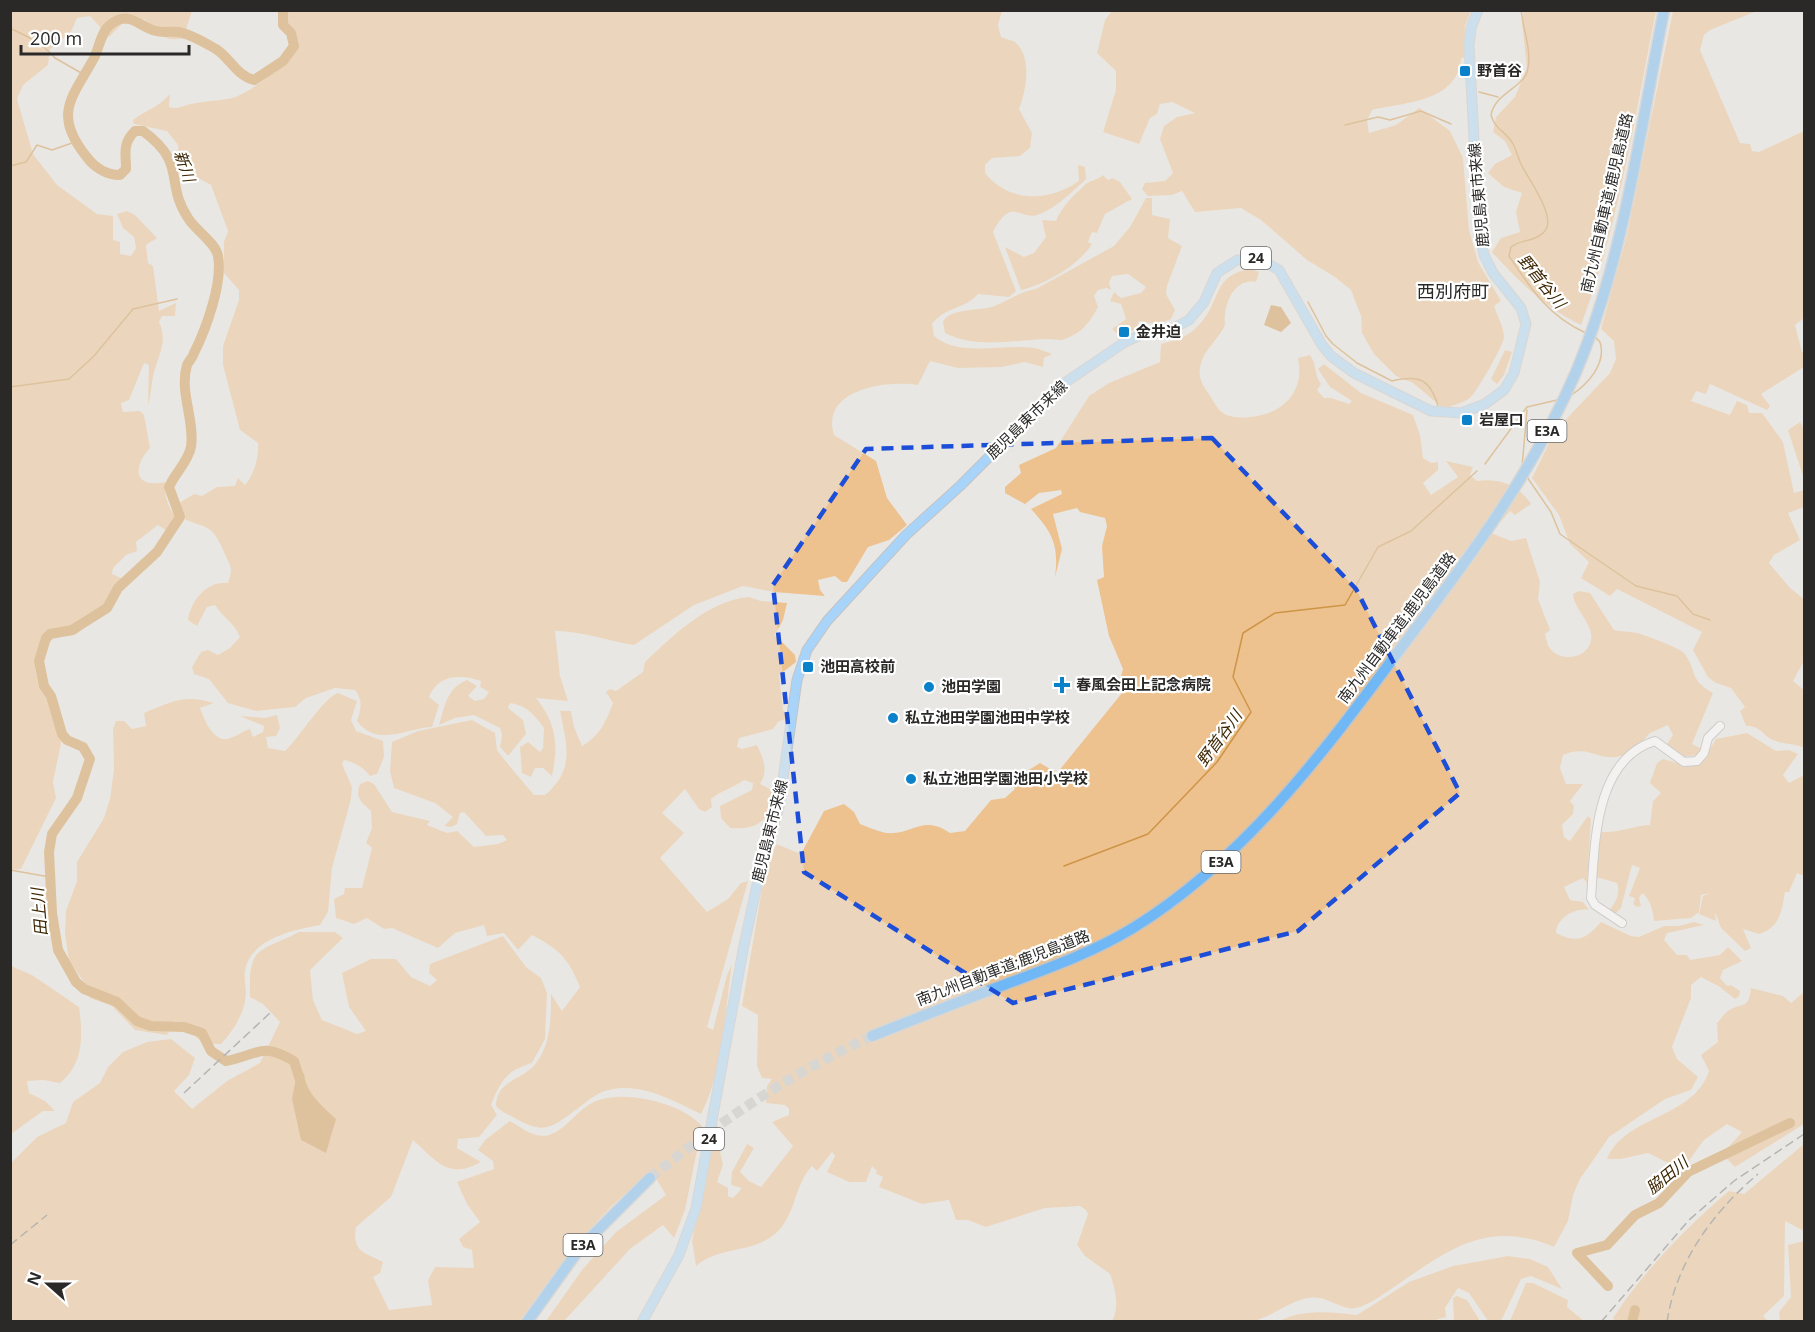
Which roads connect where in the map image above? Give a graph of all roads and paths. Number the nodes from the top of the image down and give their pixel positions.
1 (1478, 10) edge
2 (1664, 10) edge
3 (1720, 726) dead end
4 (1622, 923) dead end
5 (872, 1036) tunnel mouth
6 (650, 1178) tunnel mouth
7 (527, 1322) edge
8 (642, 1322) edge

1 - 8 main road, 鹿児島東市来線 / 24
2 - 5 highway, 南九州自動車道;鹿児島道路 / E3A
3 - 4 street
6 - 7 highway, E3A

